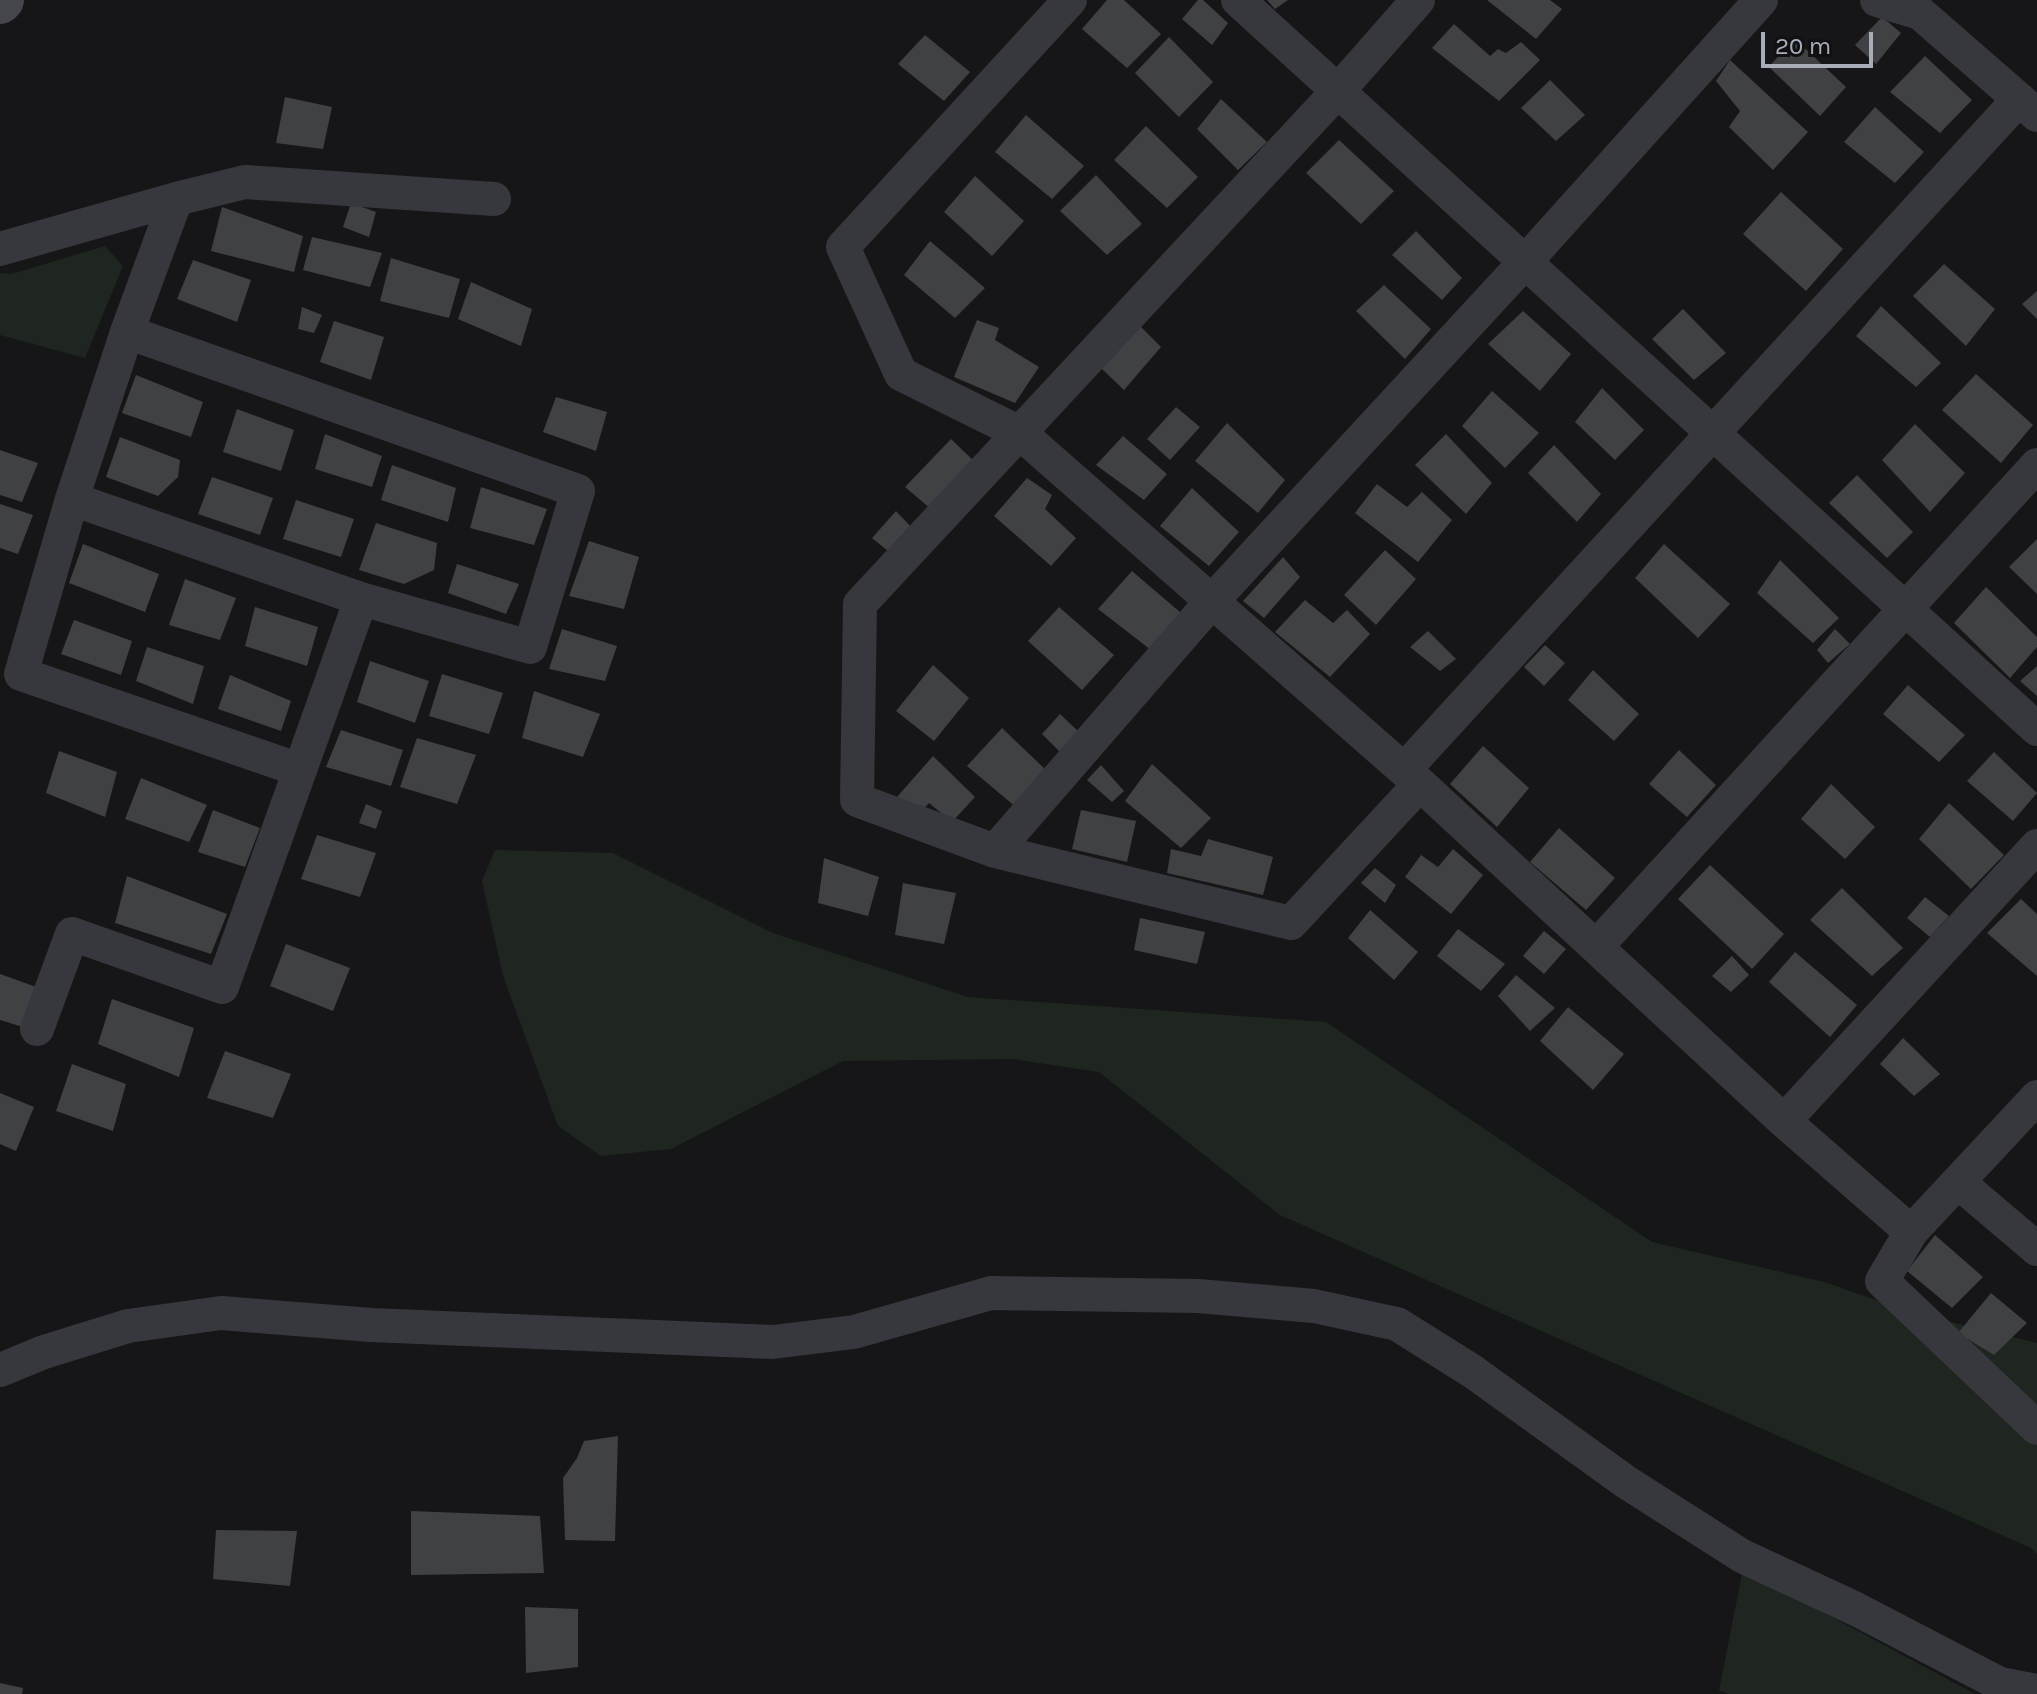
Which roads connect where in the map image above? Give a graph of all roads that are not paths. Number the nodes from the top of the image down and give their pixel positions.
1 (1070, 0) edge
2 (1238, 0) edge
3 (1418, 0) edge
4 (1761, 0) edge
5 (1877, 0) edge
6 (1338, 91) junction
7 (2028, 107) edge
8 (176, 199) junction
9 (494, 199) dead end
10 (0, 249) edge
11 (1525, 262) junction
12 (127, 332) junction
13 (1020, 433) junction
14 (1712, 433) junction
15 (2037, 465) edge
16 (72, 499) junction
17 (361, 599) junction
18 (1212, 601) junction
19 (1906, 610) junction
20 (2037, 729) edge
21 (300, 770) junction
22 (1412, 777) junction
23 (2037, 846) edge
24 (995, 851) junction
25 (1596, 947) junction
26 (37, 1029) dead end
27 (2037, 1097) edge
28 (1784, 1121) junction
29 (1958, 1182) junction
30 (1911, 1232) junction
31 (2037, 1249) edge
32 (0, 1370) edge
33 (2037, 1428) edge
34 (2037, 1691) edge

1 - 13 street
2 - 6 street
3 - 6 street
4 - 11 street
5 - 7 street
6 - 11 street
6 - 13 street
7 - 14 street
8 - 9 street
8 - 10 street
8 - 12 street
11 - 14 street
11 - 18 street
12 - 16 street
12 - 17 street
13 - 18 street
13 - 24 street
14 - 19 street
14 - 22 street
15 - 19 street
16 - 17 street
16 - 21 street
17 - 21 street
18 - 22 street
18 - 24 street
19 - 20 street
19 - 25 street
21 - 26 street
22 - 24 street
22 - 25 street
23 - 28 street
25 - 28 street
27 - 29 street
28 - 30 street
29 - 30 street
29 - 31 street
30 - 33 street
32 - 34 street

